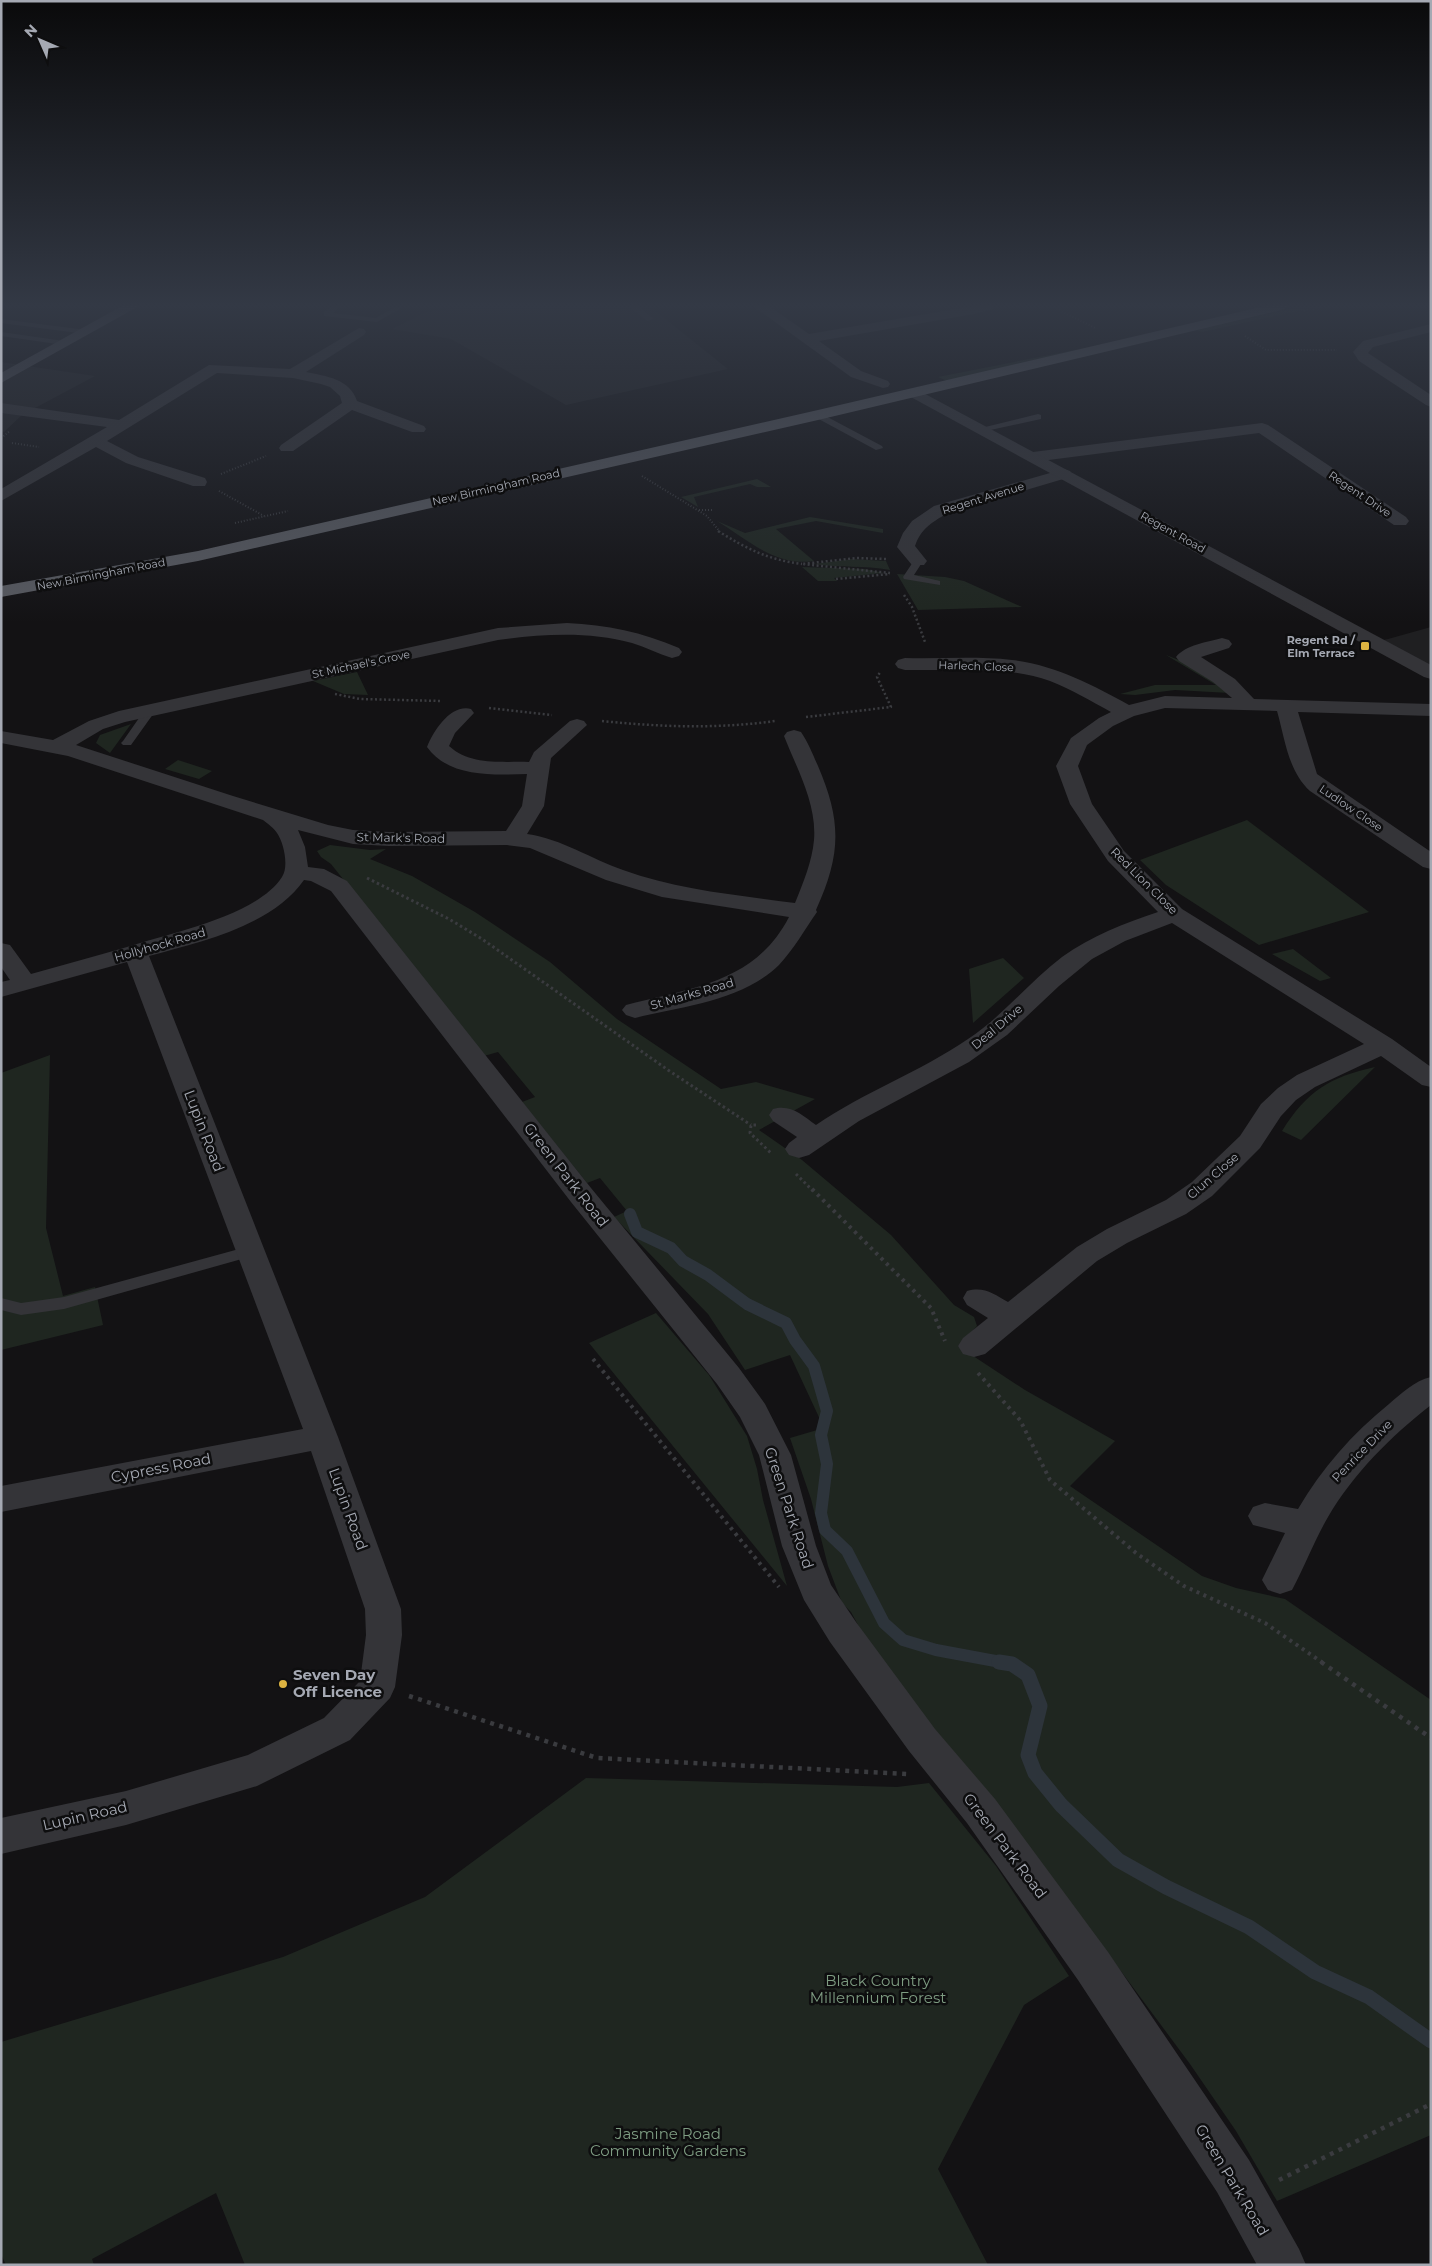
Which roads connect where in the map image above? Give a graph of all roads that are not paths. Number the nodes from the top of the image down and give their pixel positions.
1 (30, 412) edge
2 (143, 412) edge
3 (339, 412) edge
4 (371, 412) edge
5 (767, 412) edge
6 (784, 412) edge
7 (832, 412) edge
8 (949, 412) edge
9 (818, 415) junction
10 (1038, 417) dead end
11 (123, 424) junction
12 (418, 429) dead end
13 (981, 429) junction
14 (649, 440) junction
15 (96, 441) junction
16 (287, 448) road end
17 (879, 448) dead end
18 (1033, 457) junction
19 (1064, 474) junction
20 (199, 482) road end
21 (1, 496) edge
22 (1400, 521) dead end
23 (192, 551) junction
24 (918, 561) joint
25 (1, 581) edge
26 (936, 583) dead end
27 (1, 592) edge
28 (1222, 644) dead end
29 (672, 652) dead end
30 (897, 666) road end
31 (1431, 673) edge
32 (1248, 705) junction
33 (1286, 707) junction
34 (150, 710) junction
35 (1431, 710) edge
36 (1127, 712) junction
37 (464, 713) dead end
38 (577, 725) dead end
39 (790, 725) road end
40 (1, 737) edge
41 (127, 742) dead end
42 (56, 747) junction
43 (538, 768) junction
44 (272, 816) junction
45 (337, 834) junction
46 (514, 839) junction
47 (1431, 862) edge
48 (296, 869) junction
49 (805, 912) junction
50 (1174, 914) junction
51 (1, 950) edge
52 (135, 952) junction
53 (26, 984) junction
54 (1, 990) edge
55 (635, 1010) dead end
56 (1383, 1045) junction
57 (1431, 1079) edge
58 (771, 1120) road end
59 (250, 1251) junction
60 (978, 1298) dead end
61 (1, 1304) edge
62 (1008, 1316) junction
63 (966, 1354) road end
64 (1431, 1388) edge
65 (322, 1437) junction
66 (1, 1499) edge
67 (1265, 1516) dead end
68 (1306, 1524) junction
69 (1280, 1580) dead end
70 (1, 1836) edge
71 (1283, 2265) edge

1 - 11 street
2 - 11 street
3 - 16 street
4 - 12 street
5 - 14 highway, New Birmingham Road
6 - 14 highway
7 - 9 highway, New Birmingham Road
8 - 13 street, Regent Road
9 - 17 lane
9 - 23 highway, New Birmingham Road
10 - 13 lane
11 - 15 street
13 - 18 street, Regent Road
14 - 23 highway, New Birmingham Road
15 - 20 street
15 - 21 street
18 - 19 street, Regent Road
18 - 22 street, Regent Drive
19 - 24 street, Regent Avenue
19 - 31 street, Regent Road
23 - 25 highway, New Birmingham Road
23 - 27 highway, New Birmingham Road
24 - 26 lane
28 - 32 street
29 - 34 street, St Michael's Grove
30 - 36 street, Harlech Close
32 - 33 street, Red Lion Close
32 - 36 street, Red Lion Close
33 - 35 street, Red Lion Close
33 - 47 street, Ludlow Close
34 - 41 lane
34 - 42 street, St Michael's Grove
36 - 50 street, Red Lion Close
37 - 43 street
38 - 43 street
39 - 49 street, St Marks Road
40 - 42 street, St Mark's Road
42 - 44 street, St Mark's Road
43 - 46 street
44 - 45 street, St Mark's Road
44 - 48 street
45 - 46 street, St Mark's Road
45 - 48 street, Hollyhock Road
46 - 49 street, St Mark's Road
48 - 52 street, Hollyhock Road
48 - 71 street, Green Park Road
49 - 55 street, St Marks Road
50 - 56 street, Red Lion Close
50 - 58 street, Deal Drive
51 - 53 street
52 - 53 street, Hollyhock Road
52 - 59 street, Lupin Road
53 - 54 street, Hollyhock Road
56 - 57 street, Red Lion Close
56 - 62 street, Clun Close
59 - 61 lane
59 - 65 street, Lupin Road
60 - 62 street
62 - 63 street, Clun Close
64 - 68 street, Penrice Drive
65 - 66 street, Cypress Road
65 - 70 street, Lupin Road
67 - 68 street
68 - 69 street, Penrice Drive

